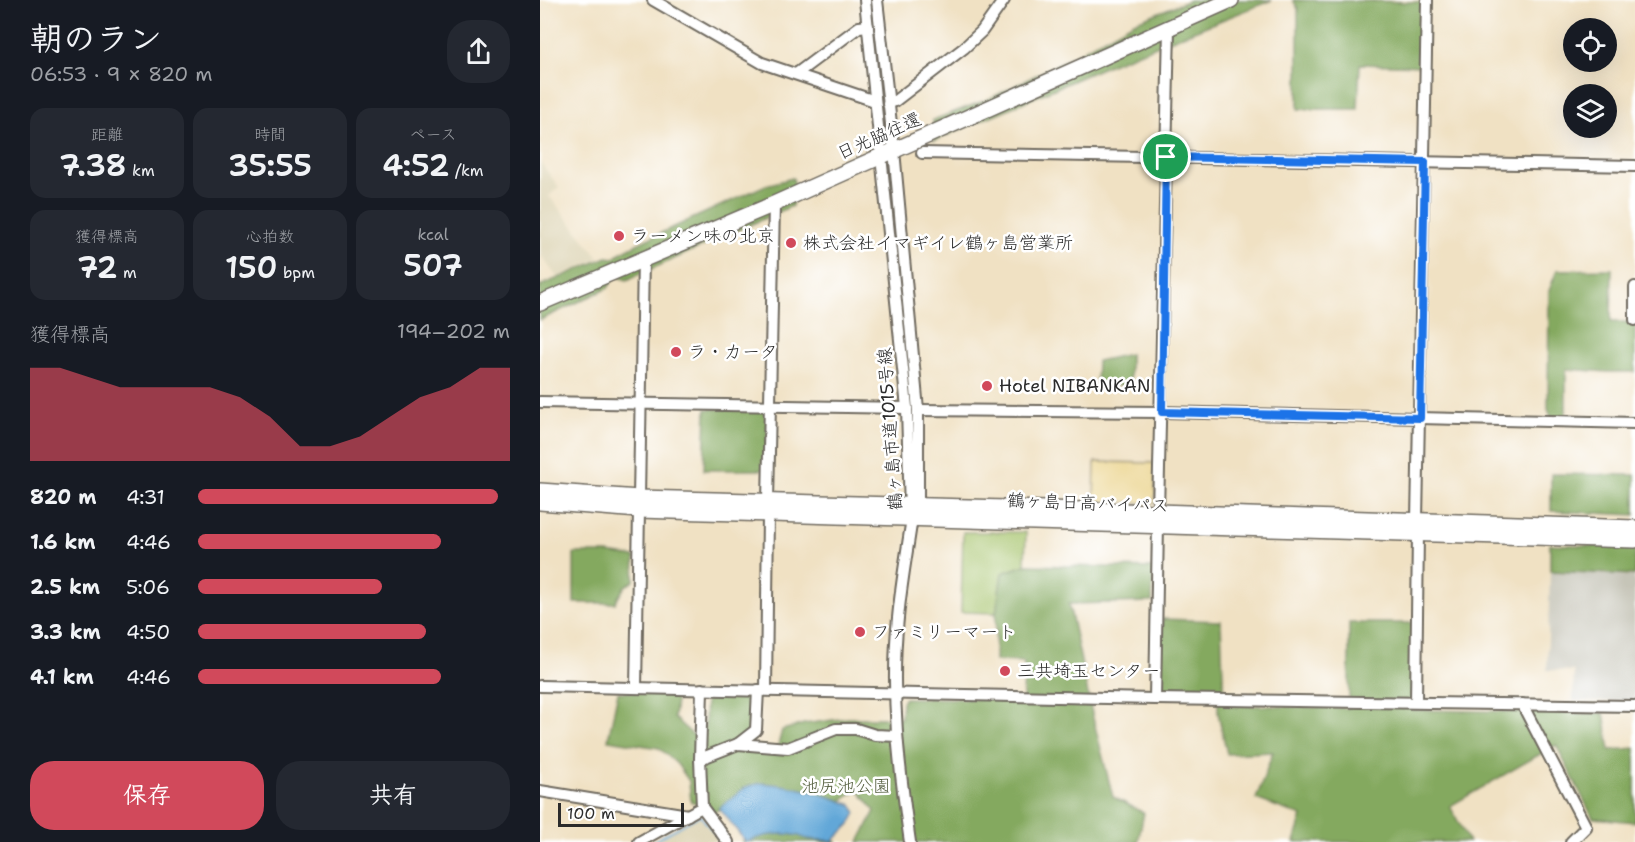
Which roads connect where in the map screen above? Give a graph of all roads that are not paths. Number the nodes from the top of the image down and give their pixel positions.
1 (866, 0) edge
2 (877, 0) edge
3 (1004, 0) edge
4 (1231, 0) edge
5 (1427, 0) edge
6 (661, 2) edge
7 (868, 26) junction
8 (1169, 28) junction
9 (796, 74) junction
10 (875, 101) junction
11 (888, 104) junction
12 (888, 153) junction
13 (922, 153) dead end
14 (1166, 157) junction
15 (1425, 162) junction
16 (1635, 166) edge
17 (774, 204) junction
18 (643, 258) junction
19 (1635, 287) edge
20 (540, 303) edge
21 (1635, 320) edge
22 (540, 402) edge
23 (642, 405) junction
24 (771, 406) junction
25 (912, 409) junction
26 (1162, 412) junction
27 (1420, 418) junction
28 (1635, 423) edge
29 (540, 491) edge
30 (540, 502) edge
31 (639, 504) junction
32 (768, 508) junction
33 (913, 510) junction
34 (1158, 518) junction
35 (1417, 527) junction
36 (1635, 528) edge
37 (1635, 540) edge
38 (540, 686) edge
39 (636, 688) junction
40 (702, 689) junction
41 (762, 690) junction
42 (895, 693) junction
43 (1155, 699) junction
44 (1416, 702) junction
45 (1521, 704) junction
46 (1635, 706) edge
47 (897, 736) junction
48 (738, 744) junction
49 (700, 759) junction
50 (540, 791) edge
51 (702, 807) junction
52 (688, 814) junction
53 (639, 842) edge
54 (728, 842) edge
55 (910, 842) edge
56 (1571, 842) edge

1 - 7 street, 鶴ヶ島市道1015号線
2 - 11 street, 鶴ヶ島市道1015号線
3 - 11 street
4 - 8 highway, 日光脇往還
5 - 15 street
6 - 9 street
7 - 9 street
7 - 10 street, 鶴ヶ島市道1015号線
8 - 12 highway, 日光脇往還
8 - 14 street
9 - 10 street
10 - 12 street, 鶴ヶ島市道1015号線
11 - 12 street, 鶴ヶ島市道1015号線
12 - 17 highway, 日光脇往還
12 - 25 street, 鶴ヶ島市道1015号線
13 - 14 street
14 - 15 street
14 - 26 street
15 - 16 street
15 - 27 street
17 - 18 highway, 日光脇往還
17 - 24 street
18 - 20 highway, 日光脇往還
18 - 23 street
19 - 21 street
22 - 23 street
23 - 24 street
23 - 31 street
24 - 25 street
24 - 32 street
25 - 26 street
25 - 33 street, 鶴ヶ島市道1015号線
26 - 27 street
26 - 34 street
27 - 28 street
27 - 35 street
29 - 31 highway, 鶴ヶ島日高バイパス
30 - 31 highway, 鶴ヶ島日高バイパス
31 - 32 highway, 鶴ヶ島日高バイパス
31 - 39 street
32 - 33 highway, 鶴ヶ島日高バイパス
32 - 41 street
33 - 34 highway, 鶴ヶ島日高バイパス
33 - 42 street, 鶴ヶ島市道1015号線
34 - 35 highway, 鶴ヶ島日高バイパス
34 - 43 street
35 - 36 highway, 鶴ヶ島日高バイパス
35 - 37 highway, 鶴ヶ島日高バイパス
35 - 44 street
38 - 39 street
39 - 40 street
40 - 41 street
40 - 49 street
41 - 42 street
41 - 48 street
42 - 43 street
42 - 47 street, 鶴ヶ島市道1015号線
43 - 44 street
44 - 45 street
45 - 46 street
45 - 56 street
47 - 48 street
47 - 55 street, 鶴ヶ島市道1015号線
48 - 49 street
49 - 51 street
50 - 52 street
51 - 52 street
51 - 54 street
52 - 53 street

